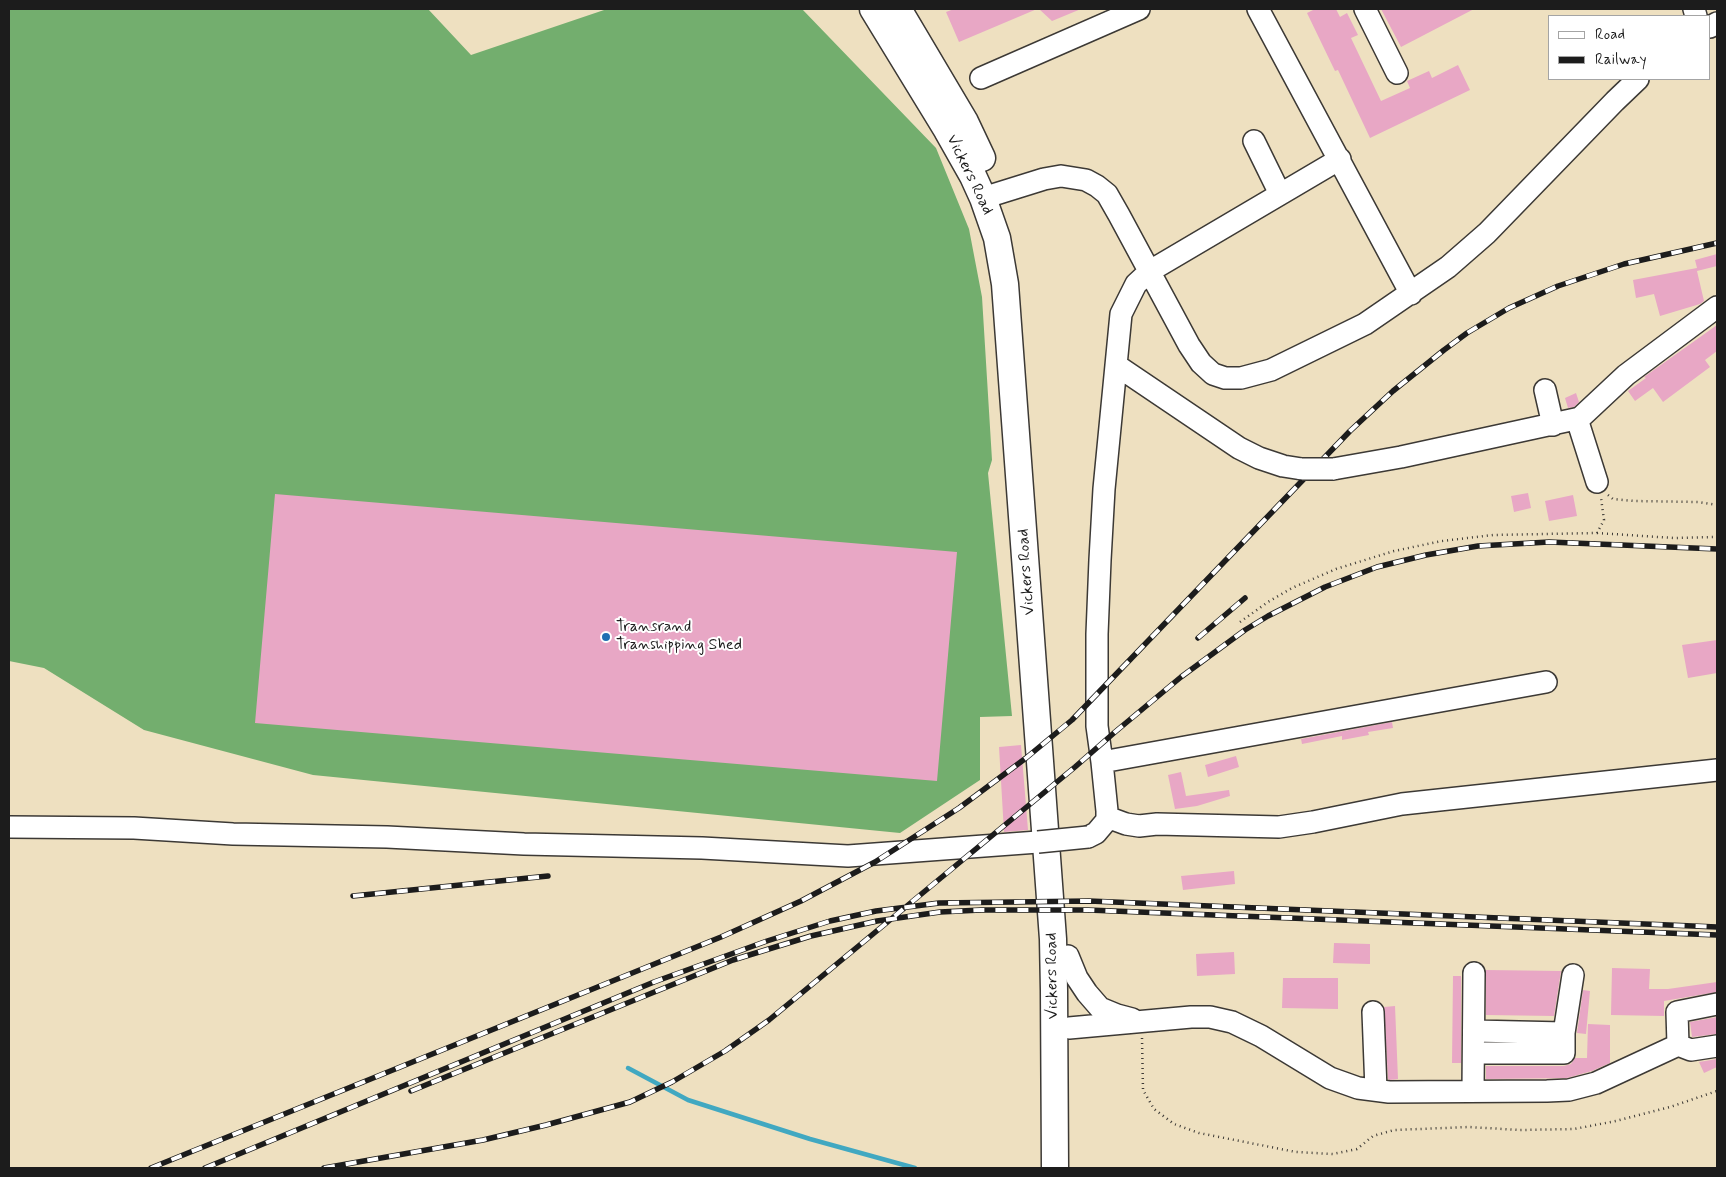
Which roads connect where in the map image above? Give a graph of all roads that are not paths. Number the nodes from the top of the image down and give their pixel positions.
1 (874, 9) edge
2 (898, 9) edge
3 (1139, 9) edge
4 (1365, 9) edge
5 (1261, 10) edge
6 (1398, 73) dead end
7 (981, 78) dead end
8 (1637, 80) edge
9 (1254, 141) dead end
10 (1340, 159) junction
11 (1280, 194) junction
12 (991, 196) junction
13 (1150, 271) junction
14 (1411, 294) junction
15 (1717, 307) edge
16 (1116, 365) junction
17 (1545, 390) dead end
18 (1577, 419) junction
19 (1553, 425) junction
20 (1598, 487) road end
21 (1546, 682) dead end
22 (1102, 762) junction
23 (1717, 770) edge
24 (1107, 817) junction
25 (9, 826) edge
26 (1068, 956) junction
27 (1474, 973) dead end
28 (1573, 976) dead end
29 (1717, 1004) edge
30 (1373, 1012) dead end
31 (1142, 1021) junction
32 (1474, 1031) junction
33 (1064, 1032) junction
34 (1564, 1033) junction
35 (1678, 1045) junction
36 (1717, 1046) edge
37 (1474, 1053) junction
38 (1376, 1090) junction
39 (1473, 1091) junction
40 (1055, 1168) edge
41 (1068, 1168) edge

1 - 12 main road, Vickers Road
2 - 12 main road, Vickers Road
3 - 7 street
4 - 6 street
5 - 10 street
8 - 14 street
9 - 11 street
10 - 11 street
10 - 14 street
11 - 13 street
12 - 13 street
12 - 26 main road, Vickers Road
12 - 33 main road, Vickers Road
13 - 14 street
13 - 16 street
15 - 18 street
16 - 19 street, bridge
16 - 22 street
17 - 19 street
18 - 19 street
18 - 20 street
21 - 22 street
22 - 24 street
23 - 24 street
24 - 25 street, bridge
26 - 31 street
26 - 33 main road, Vickers Road
27 - 32 street
28 - 34 street
29 - 35 street
30 - 38 street
31 - 33 street
31 - 38 street
32 - 34 street
32 - 37 street
33 - 40 main road, Vickers Road
33 - 41 main road, Vickers Road
34 - 37 street
35 - 36 street
35 - 39 street
37 - 39 street
38 - 39 street

